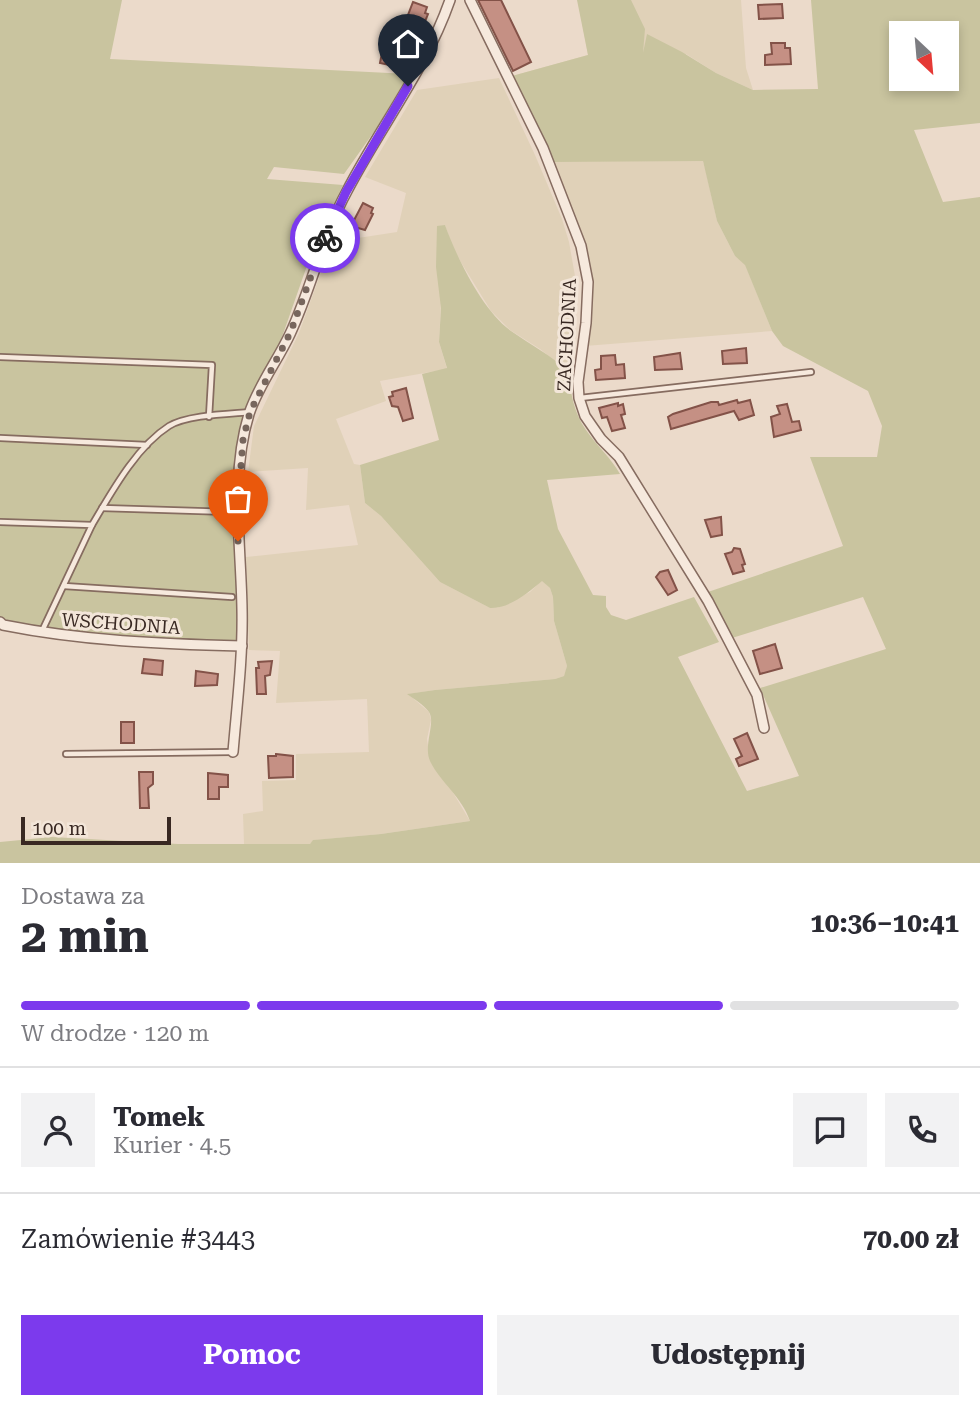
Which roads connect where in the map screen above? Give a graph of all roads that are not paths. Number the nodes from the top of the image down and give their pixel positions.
1 (450, 0) edge
2 (470, 0) edge
3 (0, 357) edge
4 (811, 372) dead end
5 (579, 398) junction
6 (250, 412) junction
7 (209, 417) junction
8 (0, 439) edge
9 (148, 445) junction
10 (102, 508) junction
11 (230, 512) dead end
12 (0, 522) edge
13 (92, 525) junction
14 (64, 586) junction
15 (232, 597) dead end
16 (0, 622) edge
17 (41, 632) junction
18 (242, 646) junction
19 (764, 728) dead end
20 (233, 752) joint
21 (66, 754) dead end

1 - 6 street
2 - 5 street, ZACHODNIA
3 - 7 lane
4 - 5 lane
5 - 19 street, ZACHODNIA
6 - 7 lane
6 - 18 street
7 - 9 lane
8 - 9 lane
9 - 10 lane
10 - 11 lane
10 - 13 lane
12 - 13 lane
13 - 14 lane
14 - 15 lane
14 - 17 lane
16 - 17 street, WSCHODNIA
17 - 18 street, WSCHODNIA
18 - 20 street
20 - 21 lane

